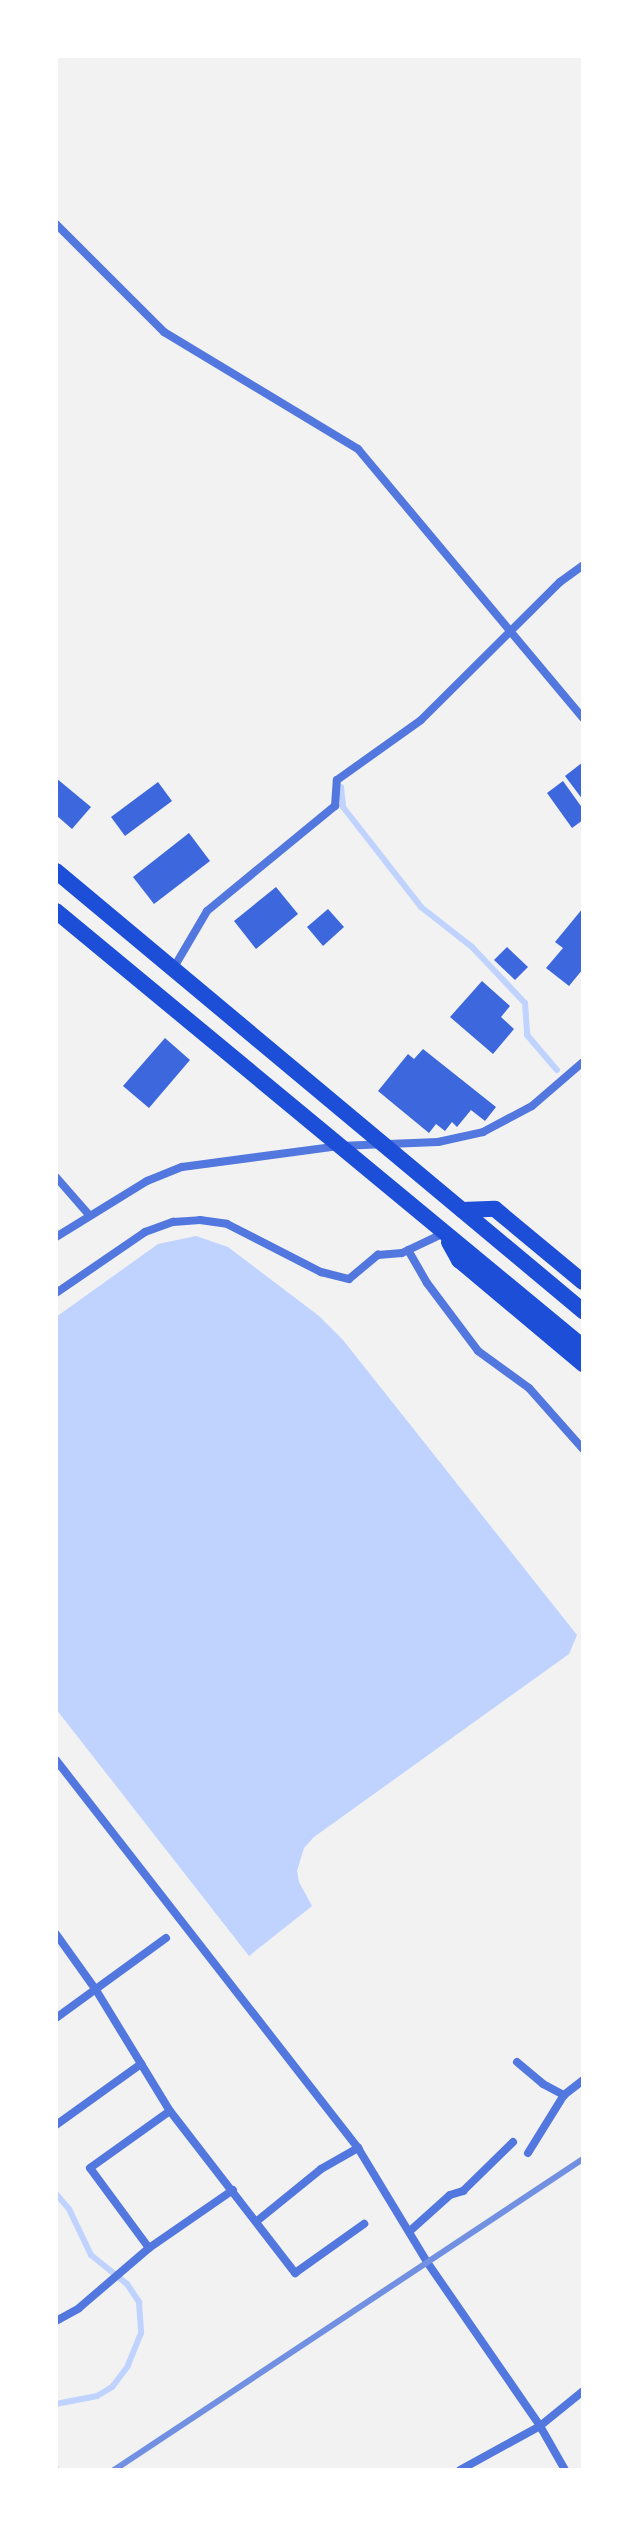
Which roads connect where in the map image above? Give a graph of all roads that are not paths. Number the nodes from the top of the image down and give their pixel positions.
1 (58, 230) edge
2 (583, 565) edge
3 (512, 632) junction
4 (583, 718) edge
5 (56, 871) edge
6 (56, 911) edge
7 (173, 969) junction
8 (583, 1062) edge
9 (384, 1144) junction
10 (339, 1146) junction
11 (56, 1177) edge
12 (462, 1210) junction
13 (89, 1215) junction
14 (445, 1233) junction
15 (56, 1237) edge
16 (408, 1250) junction
17 (583, 1282) edge
18 (56, 1293) edge
19 (583, 1311) edge
20 (583, 1347) edge
21 (583, 1364) edge
22 (583, 1449) edge
23 (56, 1760) edge
24 (56, 1934) edge
25 (166, 1938) dead end
26 (96, 1990) junction
27 (56, 2018) edge
28 (517, 2062) dead end
29 (141, 2064) junction
30 (583, 2080) edge
31 (564, 2095) junction
32 (170, 2111) junction
33 (56, 2125) edge
34 (513, 2142) dead end
35 (358, 2148) junction
36 (528, 2153) dead end
37 (233, 2190) junction
38 (257, 2221) junction
39 (364, 2224) dead end
40 (411, 2230) junction
41 (149, 2248) junction
42 (56, 2321) edge
43 (583, 2391) edge
44 (540, 2426) junction
45 (460, 2470) edge
46 (565, 2470) edge

1 - 3 street
2 - 3 street
3 - 4 street
3 - 7 street
5 - 7 highway
6 - 10 highway
7 - 9 highway
8 - 9 street
9 - 10 street
9 - 12 highway
10 - 13 street
10 - 14 highway
11 - 13 street
12 - 17 highway
12 - 19 highway
13 - 15 street
14 - 16 street
14 - 20 highway
14 - 21 highway
16 - 18 street
16 - 22 street
23 - 35 street
24 - 26 street
25 - 26 street
26 - 27 street
26 - 29 street
28 - 31 street
29 - 32 street
29 - 33 street
30 - 31 street
31 - 36 street
32 - 37 street
32 - 41 street
34 - 40 street
35 - 38 street
35 - 40 street
37 - 38 street
37 - 41 street
38 - 39 street
40 - 44 street
41 - 42 street
43 - 44 street
44 - 45 street
44 - 46 street

